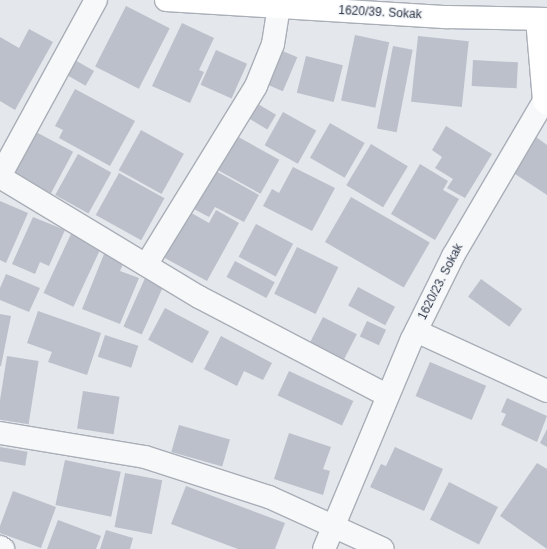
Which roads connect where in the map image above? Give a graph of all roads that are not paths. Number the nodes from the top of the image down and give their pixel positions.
1 (96, 0) edge
2 (166, 0) edge
3 (279, 7) junction
4 (542, 19) edge
5 (546, 103) edge
6 (0, 176) edge
7 (146, 265) junction
8 (416, 331) junction
9 (547, 392) edge
10 (388, 396) junction
11 (0, 433) edge
12 (334, 525) junction
13 (0, 547) edge
14 (4, 549) edge
15 (324, 549) edge
16 (383, 549) edge

1 - 6 street
2 - 3 main road, 1620/39. Sokak
3 - 4 main road, 1620/39. Sokak
3 - 7 street
4 - 5 main road, 1620/23. Sokak
5 - 8 street, 1620/23. Sokak
6 - 7 street
7 - 10 street
8 - 9 street
8 - 10 street, 1620/23. Sokak
10 - 12 street, 1620/23. Sokak
11 - 12 street
12 - 15 street, 1620/23. Sokak
12 - 16 street
13 - 14 street

